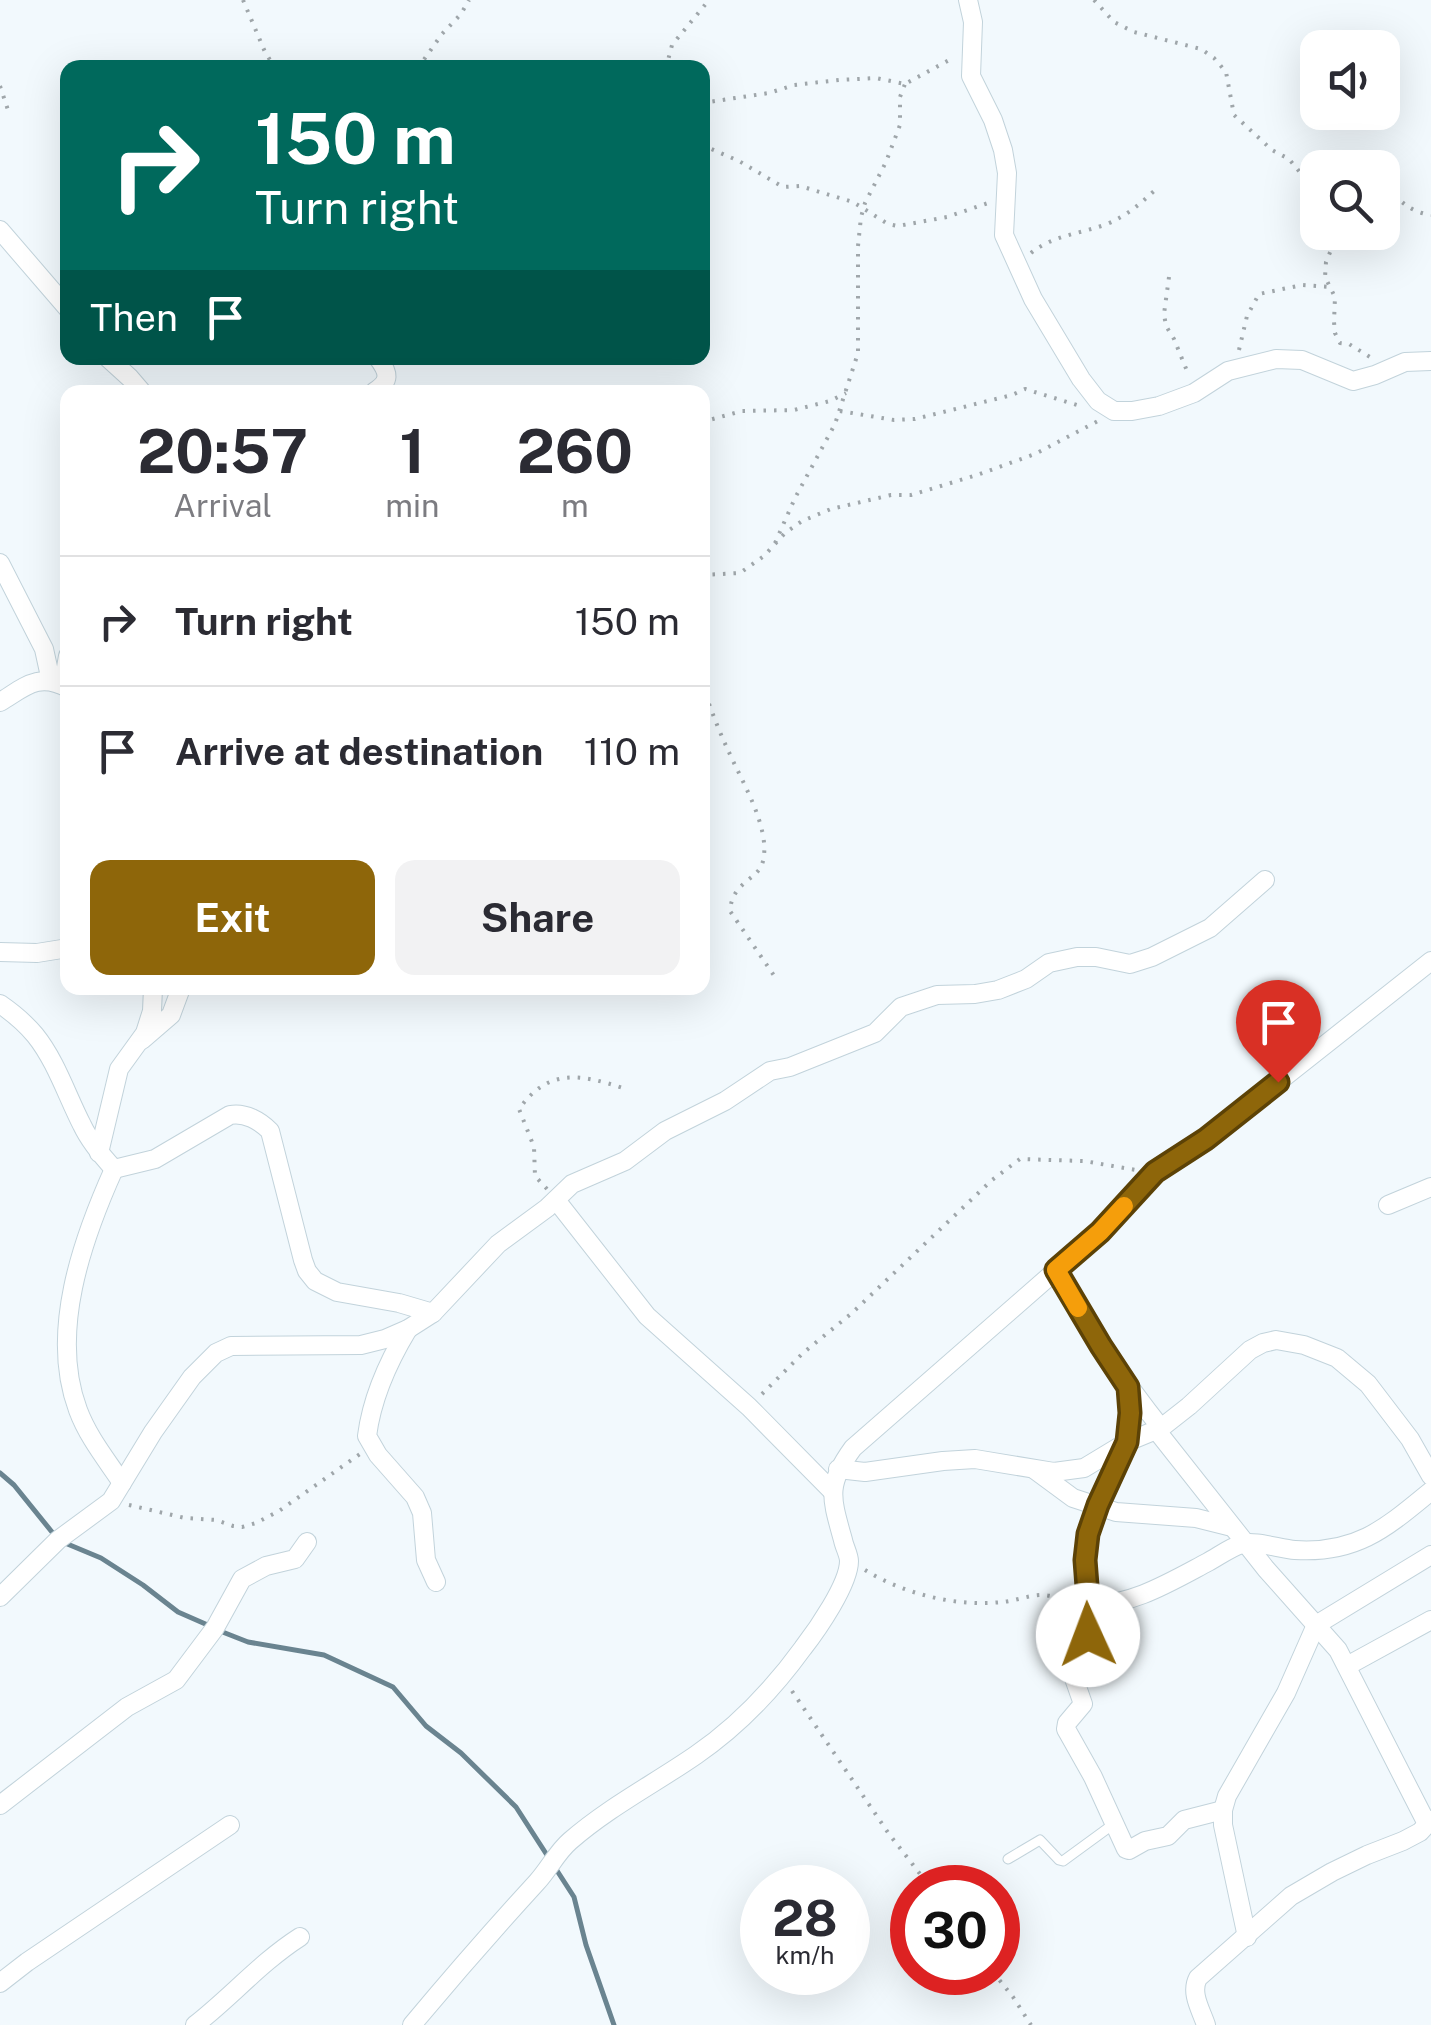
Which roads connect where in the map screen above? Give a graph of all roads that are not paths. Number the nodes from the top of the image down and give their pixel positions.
1 (968, 0) edge
2 (0, 230) edge
3 (60, 300) edge
4 (1431, 362) edge
5 (116, 365) edge
6 (136, 385) edge
7 (0, 563) edge
8 (60, 685) edge
9 (0, 702) edge
10 (1265, 880) dead end
11 (60, 950) edge
12 (0, 952) edge
13 (1431, 961) edge
14 (152, 995) edge
15 (178, 995) edge
16 (0, 1004) edge
17 (134, 1047) junction
18 (99, 1153) junction
19 (114, 1170) junction
20 (1431, 1187) edge
21 (556, 1200) junction
22 (1388, 1205) dead end
23 (1056, 1270) junction
24 (433, 1313) junction
25 (408, 1329) junction
26 (1128, 1387) junction
27 (1159, 1430) junction
28 (1127, 1442) junction
29 (838, 1469) junction
30 (1034, 1469) junction
31 (1431, 1476) edge
32 (122, 1483) junction
33 (1431, 1491) edge
34 (833, 1492) junction
35 (1098, 1505) junction
36 (1232, 1527) junction
37 (306, 1542) dead end
38 (1245, 1542) junction
39 (1431, 1554) edge
40 (436, 1582) dead end
41 (0, 1597) edge
42 (1087, 1605) junction
43 (1431, 1620) edge
44 (1316, 1625) junction
45 (1346, 1666) junction
46 (0, 1805) edge
47 (1223, 1810) junction
48 (1429, 1822) edge
49 (1115, 1823) junction
50 (230, 1825) dead end
51 (1008, 1859) dead end
52 (1247, 1936) junction
53 (300, 1937) dead end
54 (0, 1983) edge
55 (194, 2025) edge
56 (412, 2025) edge
57 (1206, 2025) edge

1 - 4 street
2 - 3 street
5 - 6 street
7 - 8 street
8 - 9 street
10 - 21 street
11 - 12 street
13 - 23 street
14 - 17 street
15 - 17 street
16 - 18 street
17 - 18 street
18 - 19 street
19 - 24 street
19 - 32 street
20 - 22 street
21 - 24 street
21 - 34 street
23 - 26 street
23 - 29 street
24 - 25 street
25 - 32 street
25 - 40 street
26 - 27 street
26 - 28 street
27 - 28 street
27 - 31 street
27 - 36 street
28 - 30 street
28 - 35 street
29 - 30 street
29 - 34 street
30 - 35 street
32 - 41 street
33 - 38 street
34 - 56 street
35 - 36 street
35 - 42 street
36 - 38 street
37 - 46 street
38 - 42 street
38 - 44 street
39 - 44 street
42 - 49 street
43 - 45 street
44 - 45 street
44 - 47 street
45 - 48 street
47 - 49 street
47 - 52 street
48 - 52 street
49 - 51 lane
50 - 54 street
52 - 57 street
53 - 55 street

